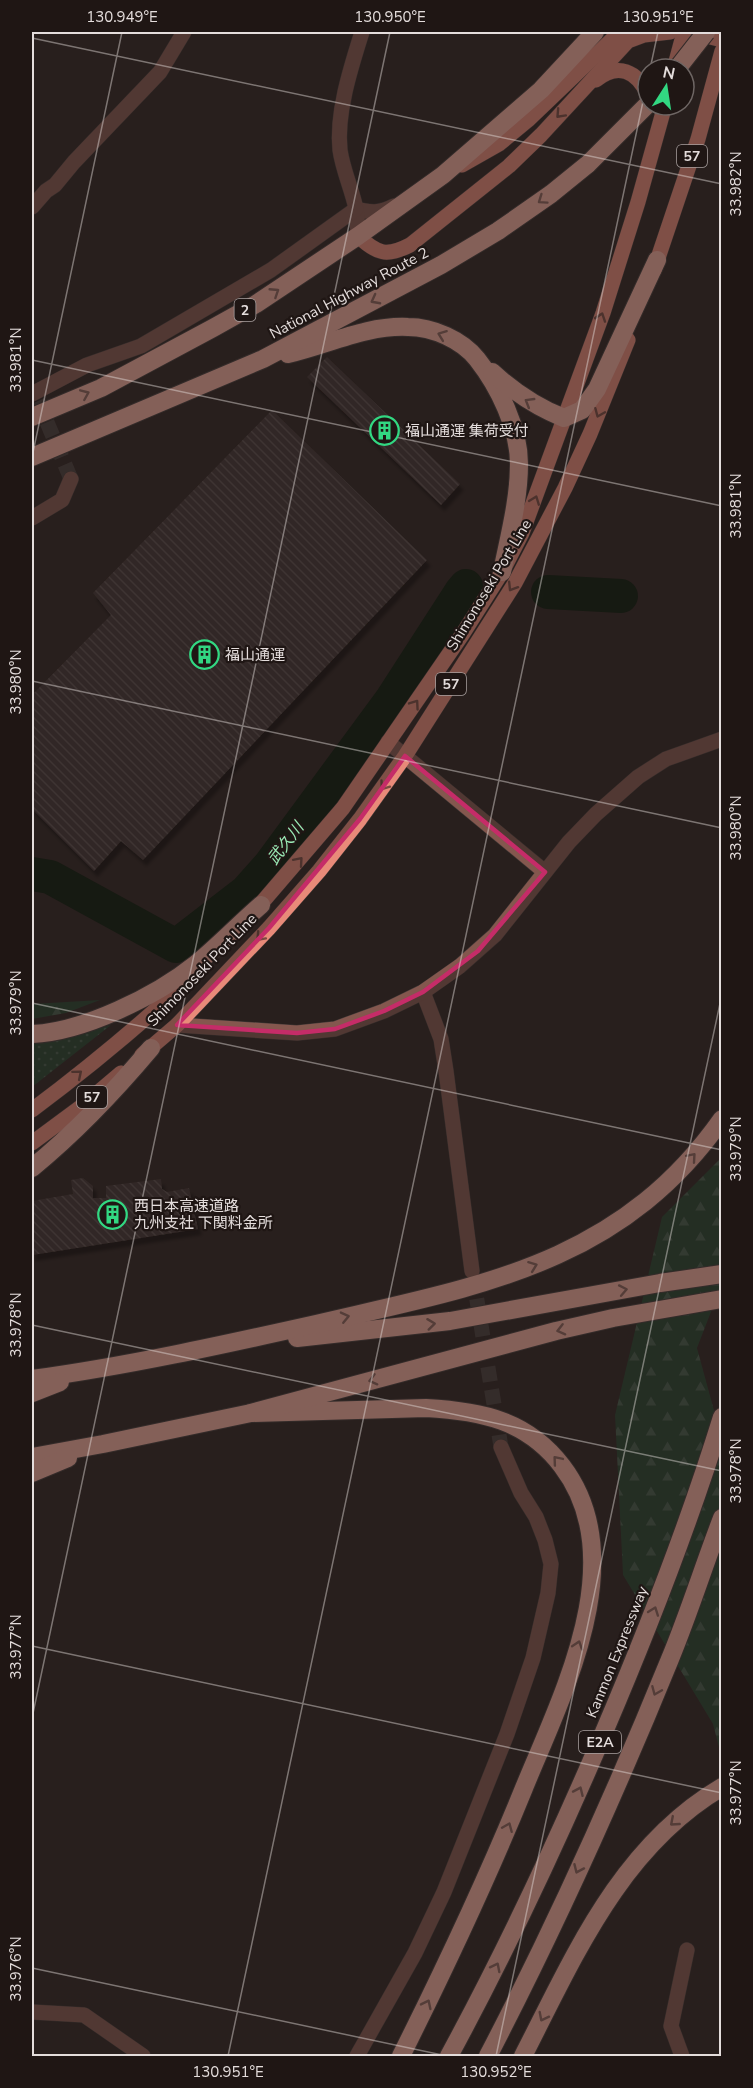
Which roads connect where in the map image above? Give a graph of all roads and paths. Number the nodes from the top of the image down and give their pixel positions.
1 (184, 32) edge
2 (362, 32) edge
3 (596, 32) edge
4 (620, 32) edge
5 (670, 32) edge
6 (684, 32) edge
7 (691, 32) edge
8 (706, 32) edge
9 (722, 40) edge
10 (722, 51) edge
11 (679, 57) edge
12 (686, 57) edge
13 (636, 76) edge
14 (579, 94) junction
15 (637, 117) edge
16 (653, 117) edge
17 (661, 117) edge
18 (657, 132) junction
19 (443, 175) junction
20 (425, 189) junction
21 (32, 207) edge
22 (356, 209) junction
23 (358, 237) junction
24 (657, 260) junction
25 (477, 358) junction
26 (263, 359) junction
27 (34, 401) edge
28 (564, 418) junction
29 (40, 453) edge
30 (32, 468) edge
31 (71, 479) dead end
32 (32, 518) edge
33 (502, 572) junction
34 (722, 739) edge
35 (388, 742) junction
36 (405, 756) junction
37 (544, 872) junction
38 (261, 905) junction
39 (423, 992) junction
40 (177, 1025) junction
41 (32, 1034) edge
42 (151, 1048) junction
43 (32, 1110) edge
44 (722, 1119) edge
45 (32, 1143) edge
46 (32, 1168) edge
47 (472, 1271) tunnel mouth
48 (722, 1274) edge
49 (722, 1299) edge
50 (227, 1344) junction
51 (90, 1371) junction
52 (32, 1379) edge
53 (32, 1393) edge
54 (251, 1413) junction
55 (722, 1417) edge
56 (103, 1444) junction
57 (501, 1448) tunnel mouth
58 (32, 1457) edge
59 (32, 1473) edge
60 (722, 1518) edge
61 (722, 1787) edge
62 (687, 1950) dead end
63 (32, 2012) edge
64 (138, 2055) edge
65 (357, 2056) edge
66 (401, 2056) edge
67 (449, 2056) edge
68 (488, 2056) edge
69 (523, 2056) edge
70 (682, 2056) edge

1 - 21 street
2 - 22 street
3 - 19 highway, 2
4 - 19 main road
5 - 14 main road
6 - 11 main road
7 - 9 main road
8 - 12 highway, bridge
10 - 24 main road, Shimonoseki Port Line / 57
13 - 14 main road
14 -> 23 main road
15 -> 26 highway, National Highway Route 2, bridge
16 - 18 main road
17 - 18 main road, Shimonoseki Port Line / 57
28 -> 18 main road, Shimonoseki Port Line / 57
19 - 20 highway, 2
20 - 22 street
20 - 23 highway, 2
22 - 23 street
22 - 27 street
27 -> 23 highway, 2
24 - 28 highway
24 -> 36 main road, Shimonoseki Port Line / 57
25 -> 26 highway
28 -> 25 highway
25 - 33 highway
26 - 29 highway, National Highway Route 2
33 -> 28 main road, Shimonoseki Port Line / 57
29 - 30 street
31 - 32 street
35 -> 33 main road, Shimonoseki Port Line / 57
34 - 37 street
35 - 36 street
38 -> 35 main road, Shimonoseki Port Line / 57
36 - 37 street
36 -> 40 main road, Shimonoseki Port Line / 57
37 - 39 street
38 - 41 highway
43 -> 38 main road, Shimonoseki Port Line / 57
39 - 40 street
39 - 47 street
40 - 42 main road, Shimonoseki Port Line / 57
42 - 45 main road, Shimonoseki Port Line / 57
42 - 46 highway
50 -> 44 highway
50 -> 48 highway
49 -> 54 highway
50 - 51 highway
51 - 52 highway
51 - 53 highway
54 - 56 highway
66 -> 54 highway
67 -> 55 highway, Kanmon Expressway / E2A
56 - 58 highway
56 - 59 highway
57 - 65 street
60 -> 68 highway, E2A
61 -> 69 highway
62 - 70 street
63 - 64 street

